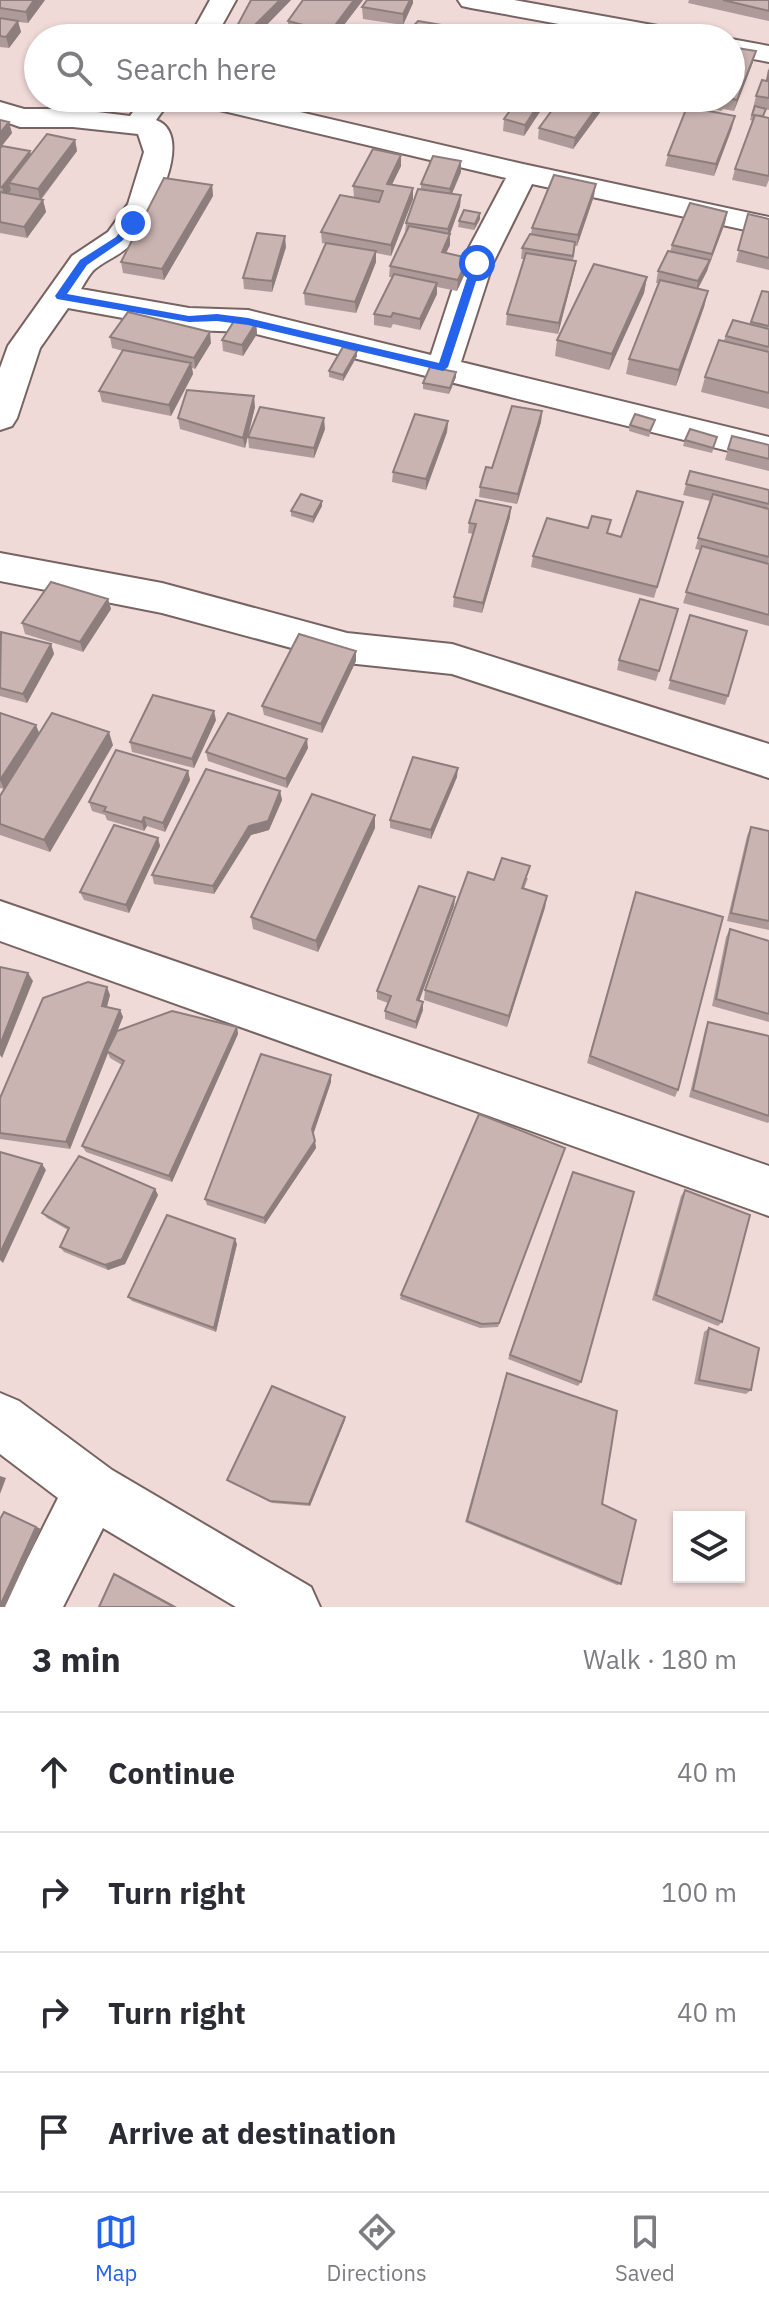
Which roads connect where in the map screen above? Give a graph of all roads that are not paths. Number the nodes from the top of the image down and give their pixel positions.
1 (223, 0) edge
2 (471, 0) edge
3 (210, 24) edge
4 (603, 24) edge
5 (745, 50) edge
6 (769, 54) edge
7 (0, 110) edge
8 (264, 112) edge
9 (155, 113) edge
10 (523, 173) junction
11 (769, 226) edge
12 (60, 296) junction
13 (12, 344) edge
14 (443, 367) junction
15 (0, 418) edge
16 (769, 449) edge
17 (0, 567) edge
18 (769, 761) edge
19 (0, 921) edge
20 (769, 1191) edge
21 (0, 1420) edge
22 (92, 1490) junction
23 (32, 1607) edge
24 (291, 1607) edge

1 - 3 street
2 - 4 street
5 - 6 street
7 - 9 street
8 - 10 street
9 - 12 street
10 - 11 street
10 - 14 street
12 - 13 street
12 - 14 street
13 - 15 street
14 - 16 street
17 - 18 street
19 - 20 street
21 - 22 street
22 - 23 street
22 - 24 street

